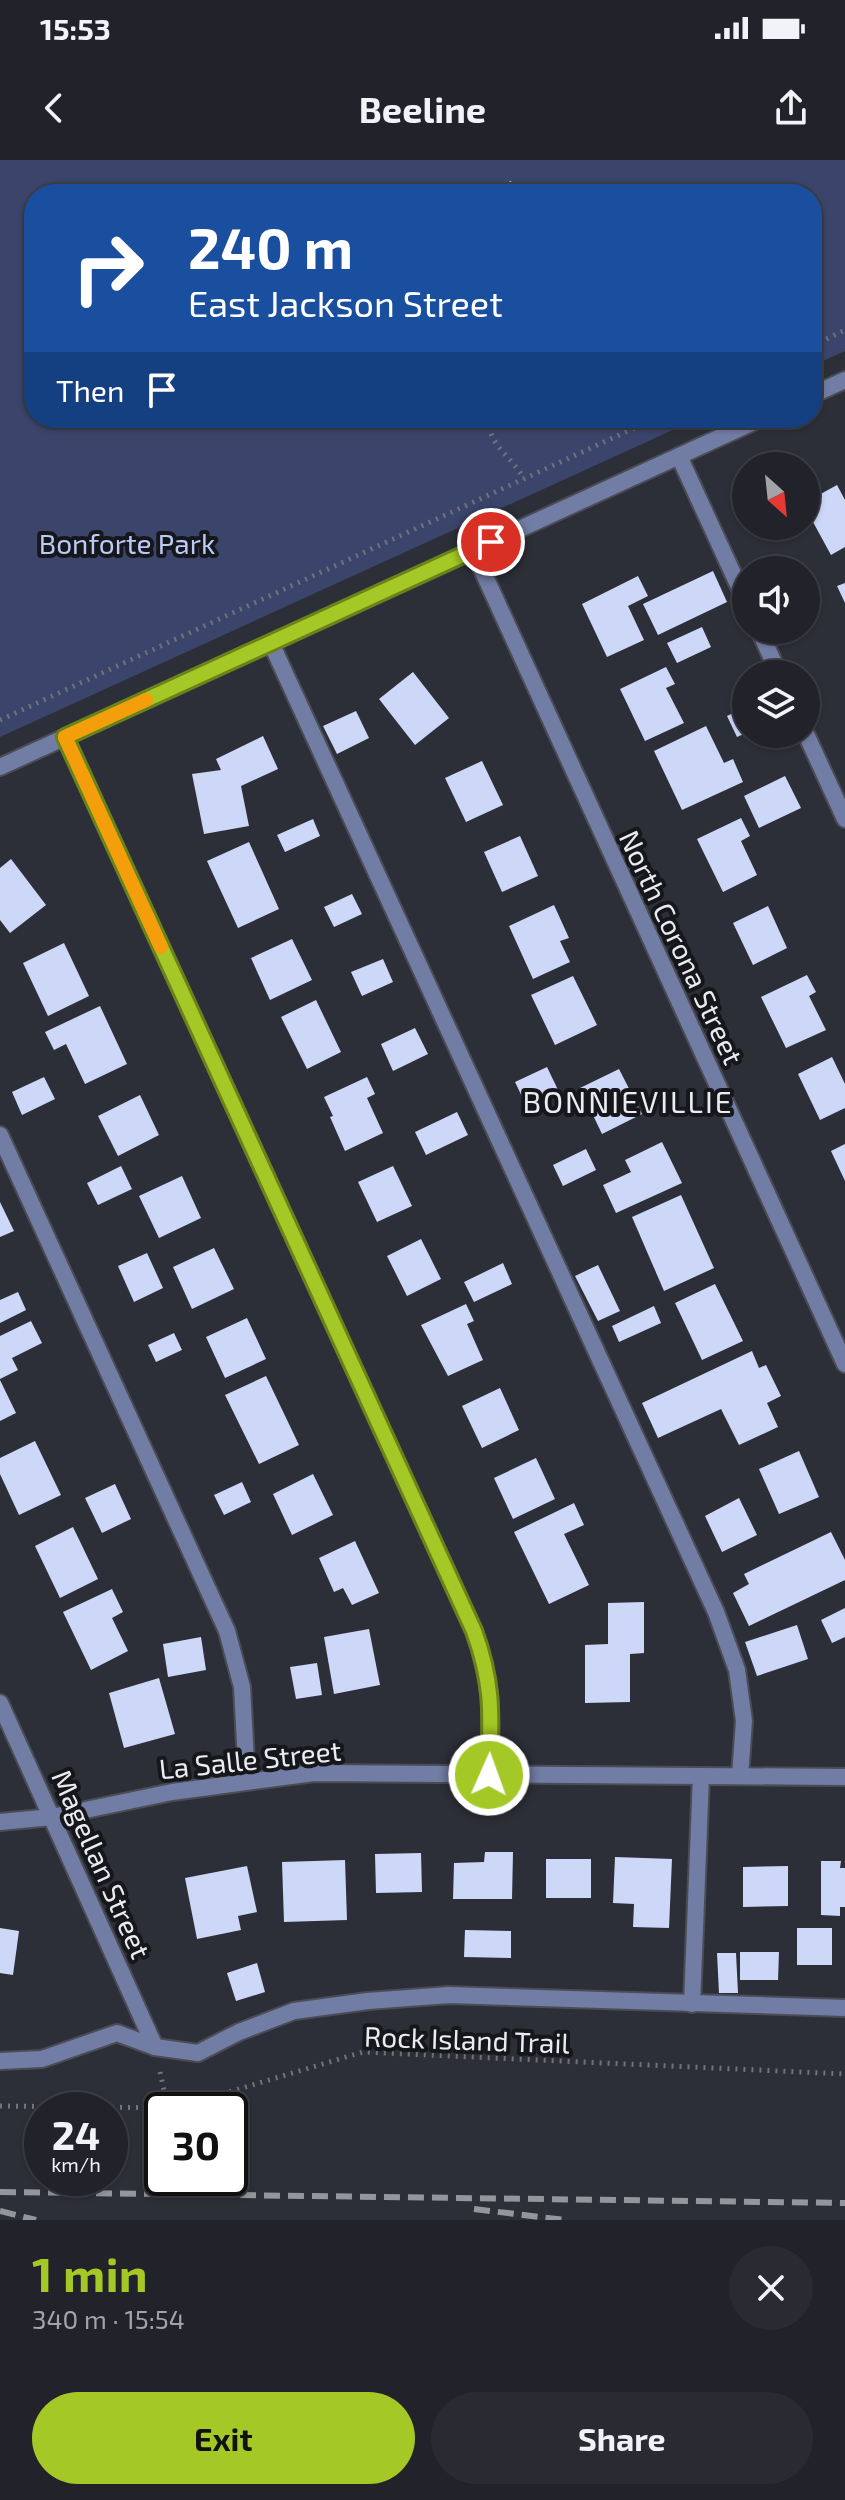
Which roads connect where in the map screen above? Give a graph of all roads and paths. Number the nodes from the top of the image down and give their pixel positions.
1 (845, 330) edge
2 (822, 341) edge
3 (845, 380) edge
4 (822, 390) edge
5 (490, 428) edge
6 (634, 428) edge
7 (740, 428) edge
8 (679, 456) junction
9 (524, 479) junction
10 (473, 550) junction
11 (732, 571) edge
12 (271, 643) junction
13 (0, 720) edge
14 (65, 737) junction
15 (812, 748) edge
16 (0, 767) edge
17 (845, 819) edge
18 (0, 1135) edge
19 (845, 1364) edge
20 (0, 1703) edge
21 (489, 1775) junction
22 (701, 1776) junction
23 (740, 1776) junction
24 (845, 1777) edge
25 (247, 1780) junction
26 (52, 1817) junction
27 (0, 1822) edge
28 (692, 2004) junction
29 (845, 2008) edge
30 (155, 2047) junction
31 (0, 2061) edge
32 (845, 2074) edge
33 (165, 2092) edge
34 (224, 2092) edge
35 (0, 2106) edge
36 (144, 2108) edge

1 - 2 path
3 - 4 street
5 - 9 path
6 - 9 path
7 - 8 street
8 - 10 street
8 - 11 street
9 - 13 path
10 - 12 street
10 - 19 street, North Corona Street
12 - 14 street
12 - 23 street
14 - 16 street
14 - 21 street
15 - 17 street
18 - 25 street
20 - 26 street, Magellan Street
21 - 22 street, La Salle Street
21 - 25 street, La Salle Street
22 - 23 street, La Salle Street
22 - 28 street
23 - 24 street, La Salle Street
25 - 26 street, La Salle Street
26 - 27 street, La Salle Street
26 - 30 street, Magellan Street
28 - 29 street
28 - 30 street
30 - 31 street
30 - 33 path
32 - 34 path, Rock Island Trail
35 - 36 path, Rock Island Trail

